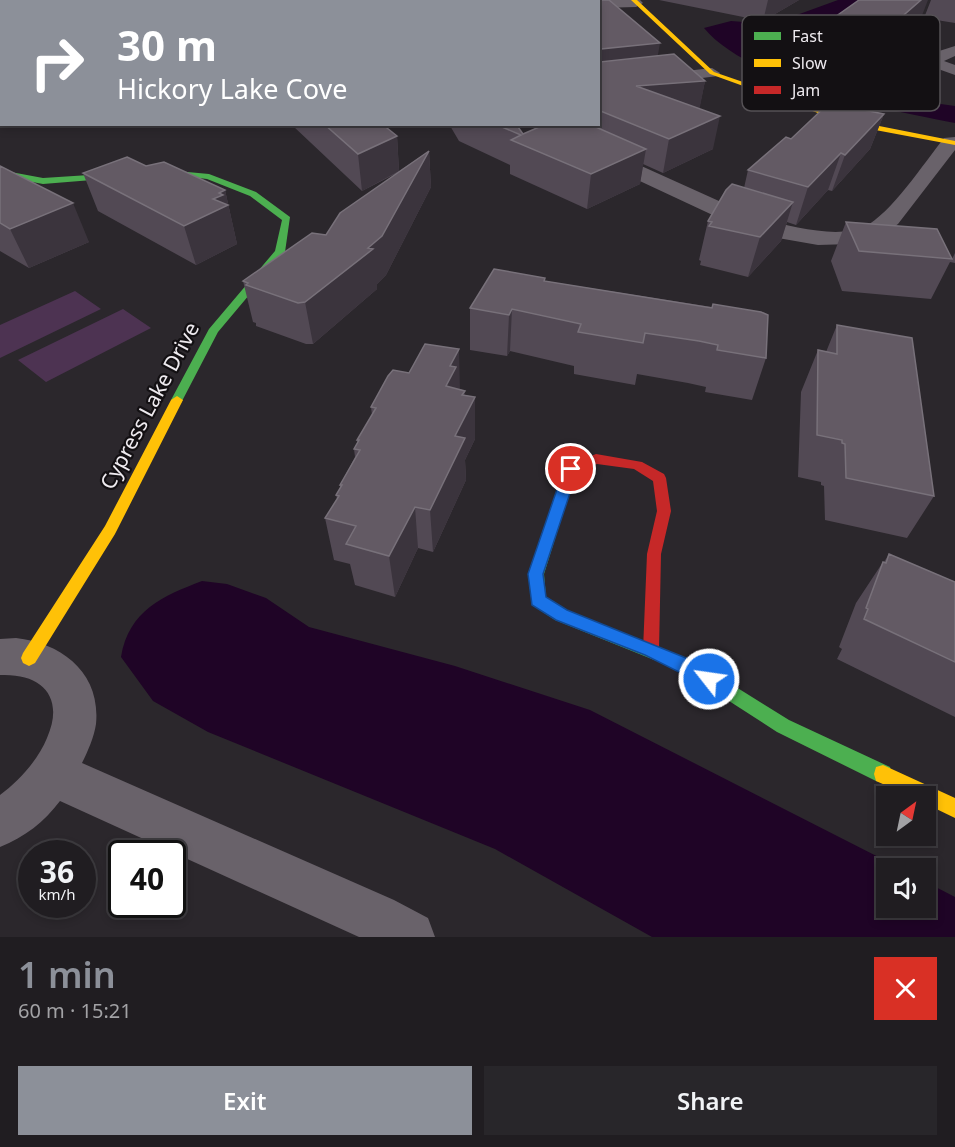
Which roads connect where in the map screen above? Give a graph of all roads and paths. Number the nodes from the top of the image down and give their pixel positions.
1 (635, 2) edge
2 (600, 4) edge
3 (955, 51) edge
4 (940, 56) edge
5 (940, 64) edge
6 (955, 69) edge
7 (712, 73) junction
8 (742, 84) edge
9 (600, 86) edge
10 (820, 111) edge
11 (551, 126) edge
12 (953, 142) edge
13 (0, 173) edge
14 (651, 650) junction
15 (14, 657) edge
16 (53, 774) junction
17 (955, 808) edge
18 (0, 823) edge
19 (409, 937) edge

1 - 2 street
1 - 7 street
3 - 4 street
5 - 6 street
7 - 8 street
7 - 9 street
10 - 12 street
11 - 12 street
13 - 15 street, Cypress Lake Drive
14 - 14 street
14 - 17 street
15 - 16 street
16 - 18 street
16 - 19 street

